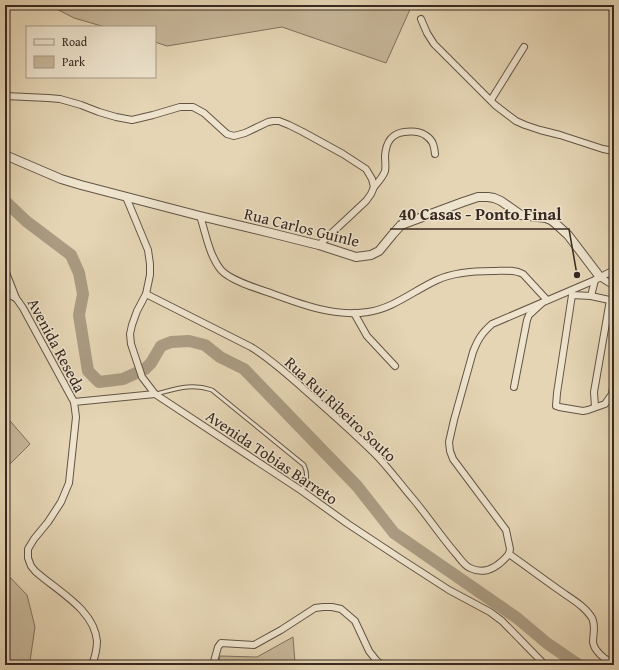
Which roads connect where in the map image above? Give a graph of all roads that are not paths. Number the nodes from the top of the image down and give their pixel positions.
1 (422, 18) dead end
2 (524, 47) dead end
3 (5, 96) edge
4 (491, 100) junction
5 (614, 151) edge
6 (435, 154) dead end
7 (5, 155) edge
8 (374, 186) junction
9 (126, 197) junction
10 (200, 216) junction
11 (320, 245) junction
12 (5, 270) edge
13 (614, 270) edge
14 (598, 278) junction
15 (614, 286) edge
16 (5, 293) edge
17 (146, 294) junction
18 (591, 296) junction
19 (16, 298) junction
20 (546, 300) junction
21 (612, 300) edge
22 (354, 313) junction
23 (395, 366) dead end
24 (614, 381) edge
25 (514, 388) dead end
26 (155, 394) junction
27 (74, 402) junction
28 (595, 407) junction
29 (302, 491) junction
30 (509, 554) junction
31 (614, 663) edge
32 (92, 665) edge
33 (213, 665) edge
34 (382, 665) edge
35 (545, 665) edge

1 - 4 street
2 - 4 street
3 - 8 street
4 - 5 street
6 - 8 street
7 - 9 street, Rua Carlos Guinle
8 - 11 street
9 - 10 street, Rua Carlos Guinle
9 - 17 street, Avenida Tobias Barreto
10 - 11 street, Rua Carlos Guinle
10 - 22 street
11 - 14 street, Rua Carlos Guinle
12 - 19 street
13 - 14 street
14 - 15 street
14 - 18 street
14 - 20 street
16 - 19 street, Avenida Reseda
17 - 26 street, Avenida Tobias Barreto
17 - 30 street, Rua Rui Ribeiro Souto
18 - 21 street
18 - 28 street
19 - 27 street, Avenida Reseda
20 - 22 street
20 - 25 street
20 - 30 street
21 - 28 street
22 - 23 street
24 - 28 street
26 - 27 street
26 - 29 street, Avenida Tobias Barreto
26 - 29 lane
27 - 32 street, Avenida Reseda
29 - 35 street, Avenida Tobias Barreto
30 - 31 street
33 - 34 street

